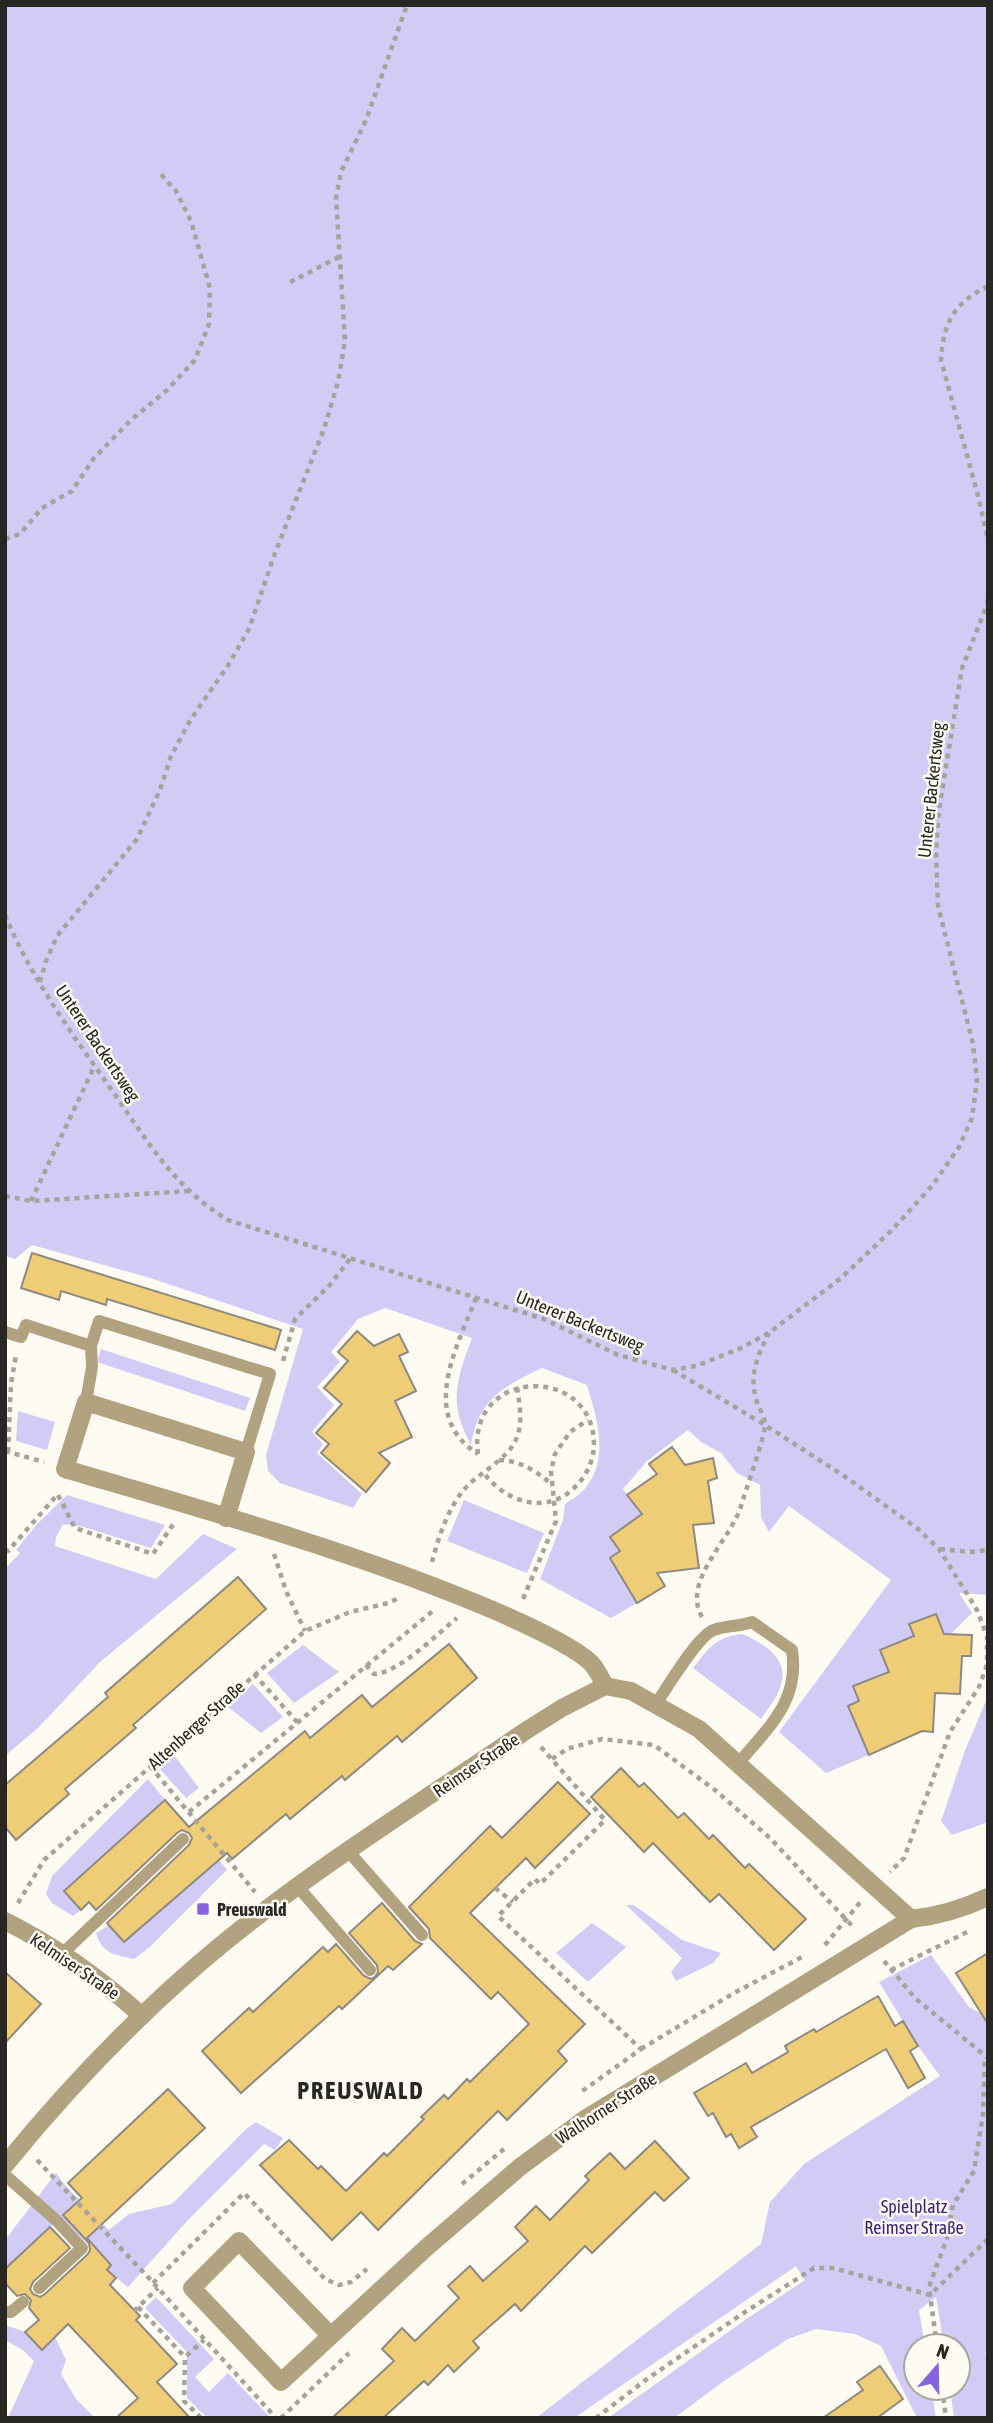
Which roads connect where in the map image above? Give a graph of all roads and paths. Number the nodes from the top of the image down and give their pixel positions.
1 (407, 5) edge
2 (158, 171) dead end
3 (339, 257) junction
4 (290, 282) dead end
5 (988, 286) edge
6 (5, 539) edge
7 (988, 539) edge
8 (988, 597) edge
9 (5, 915) edge
10 (40, 983) junction
11 (95, 1066) junction
12 (189, 1191) junction
13 (5, 1196) edge
14 (31, 1201) junction
15 (350, 1259) junction
16 (476, 1297) junction
17 (5, 1332) edge
18 (770, 1332) junction
19 (21, 1337) junction
20 (91, 1346) junction
21 (284, 1356) dead end
22 (673, 1370) junction
23 (517, 1387) junction
24 (86, 1402) junction
25 (589, 1420) junction
26 (765, 1425) junction
27 (7, 1451) edge
28 (246, 1452) junction
29 (498, 1460) junction
30 (65, 1469) junction
31 (483, 1472) junction
32 (553, 1485) junction
33 (555, 1500) junction
34 (184, 1504) junction
35 (226, 1518) junction
36 (267, 1530) junction
37 (5, 1549) edge
38 (939, 1549) junction
39 (988, 1550) edge
40 (425, 1583) junction
41 (453, 1594) junction
42 (696, 1595) dead end
43 (477, 1603) junction
44 (514, 1619) junction
45 (305, 1631) junction
46 (366, 1665) junction
47 (254, 1674) junction
48 (605, 1686) junction
49 (656, 1704) junction
50 (299, 1723) junction
51 (527, 1730) junction
52 (552, 1759) junction
53 (738, 1764) junction
54 (150, 1766) junction
55 (189, 1812) junction
56 (183, 1839) dead end
57 (349, 1852) junction
58 (904, 1858) dead end
59 (298, 1887) junction
60 (495, 1888) dead end
61 (988, 1897) edge
62 (513, 1902) junction
63 (269, 1909) junction
64 (911, 1919) junction
65 (846, 1920) junction
66 (6, 1921) edge
67 (977, 1927) dead end
68 (422, 1935) dead end
69 (870, 1945) junction
70 (63, 1953) junction
71 (370, 1970) dead end
72 (142, 2016) junction
73 (641, 2049) junction
74 (987, 2057) edge
75 (577, 2095) dead end
76 (513, 2142) dead end
77 (22, 2145) junction
78 (5, 2165) edge
79 (5, 2175) edge
80 (461, 2185) dead end
81 (988, 2238) edge
82 (370, 2266) dead end
83 (340, 2285) dead end
84 (39, 2288) dead end
85 (158, 2288) junction
86 (930, 2295) junction
87 (23, 2302) dead end
88 (5, 2312) edge
89 (935, 2332) edge
90 (330, 2335) junction
91 (204, 2340) junction
92 (349, 2353) dead end
93 (185, 2357) junction
94 (184, 2401) junction
95 (180, 2406) dead end
96 (201, 2418) edge
97 (279, 2418) edge
98 (596, 2418) edge

1 - 3 path
2 - 6 path
3 - 4 path
3 - 10 path
5 - 7 path
8 - 18 path, Unterer Backertsweg
9 - 10 path, Unterer Backertsweg
10 - 11 path, Unterer Backertsweg
11 - 12 path, Unterer Backertsweg
11 - 14 path
12 - 14 path
12 - 15 path, Unterer Backertsweg
13 - 14 path
15 - 16 path, Unterer Backertsweg
15 - 21 path
16 - 22 path, Unterer Backertsweg
16 - 23 path
17 - 19 lane
18 - 22 path, Unterer Backertsweg
18 - 26 path
19 - 20 lane
19 - 27 path
20 - 24 lane
20 - 28 lane
22 - 26 path
23 - 25 path
23 - 29 path
24 - 28 street
24 - 30 street
25 - 32 path
25 - 33 path
26 - 38 path
26 - 42 path
27 - 30 path
28 - 35 street
29 - 31 path
29 - 32 path
30 - 34 street
31 - 33 path
31 - 40 path
32 - 33 path
33 - 44 path
34 - 35 street
34 - 37 path
35 - 36 street
36 - 40 street
36 - 45 path
38 - 39 path
38 - 58 path
40 - 41 street
40 - 45 path, Altenberger Straße
41 - 43 street
41 - 46 path
43 - 44 street
43 - 46 path
44 - 48 street
45 - 47 path, Altenberger Straße
46 - 50 path
47 - 50 path
47 - 54 path, Altenberger Straße
48 - 49 street
48 - 51 street, Reimser Straße
49 - 53 street
49 - 53 lane
50 - 55 path
51 - 52 path
51 - 57 street, Reimser Straße
52 - 62 path
52 - 65 path
53 - 64 street
54 - 55 path
54 - 66 path, Altenberger Straße
55 - 63 path
56 - 70 lane
57 - 59 street, Reimser Straße
57 - 68 lane
59 - 63 street, Reimser Straße
59 - 71 lane
60 - 62 path
61 - 64 street
62 - 73 path
63 - 72 street, Reimser Straße
64 - 69 street, Walhorner Straße
65 - 69 path
65 - 73 path
66 - 70 street, Kelmiser Straße
67 - 74 path
69 - 90 street, Walhorner Straße
70 - 72 street, Kelmiser Straße
72 - 77 street, Reimser Straße
73 - 75 path
74 - 86 path
76 - 80 path
77 - 78 street, Reimser Straße
77 - 85 path
79 - 84 lane
81 - 86 path
82 - 83 path
85 - 91 path
85 - 93 path
86 - 89 path
86 - 98 path
87 - 88 lane
90 - 90 street, Walhorner Straße
91 - 93 path
91 - 97 path
92 - 97 path
93 - 94 path
94 - 95 path
94 - 96 path

